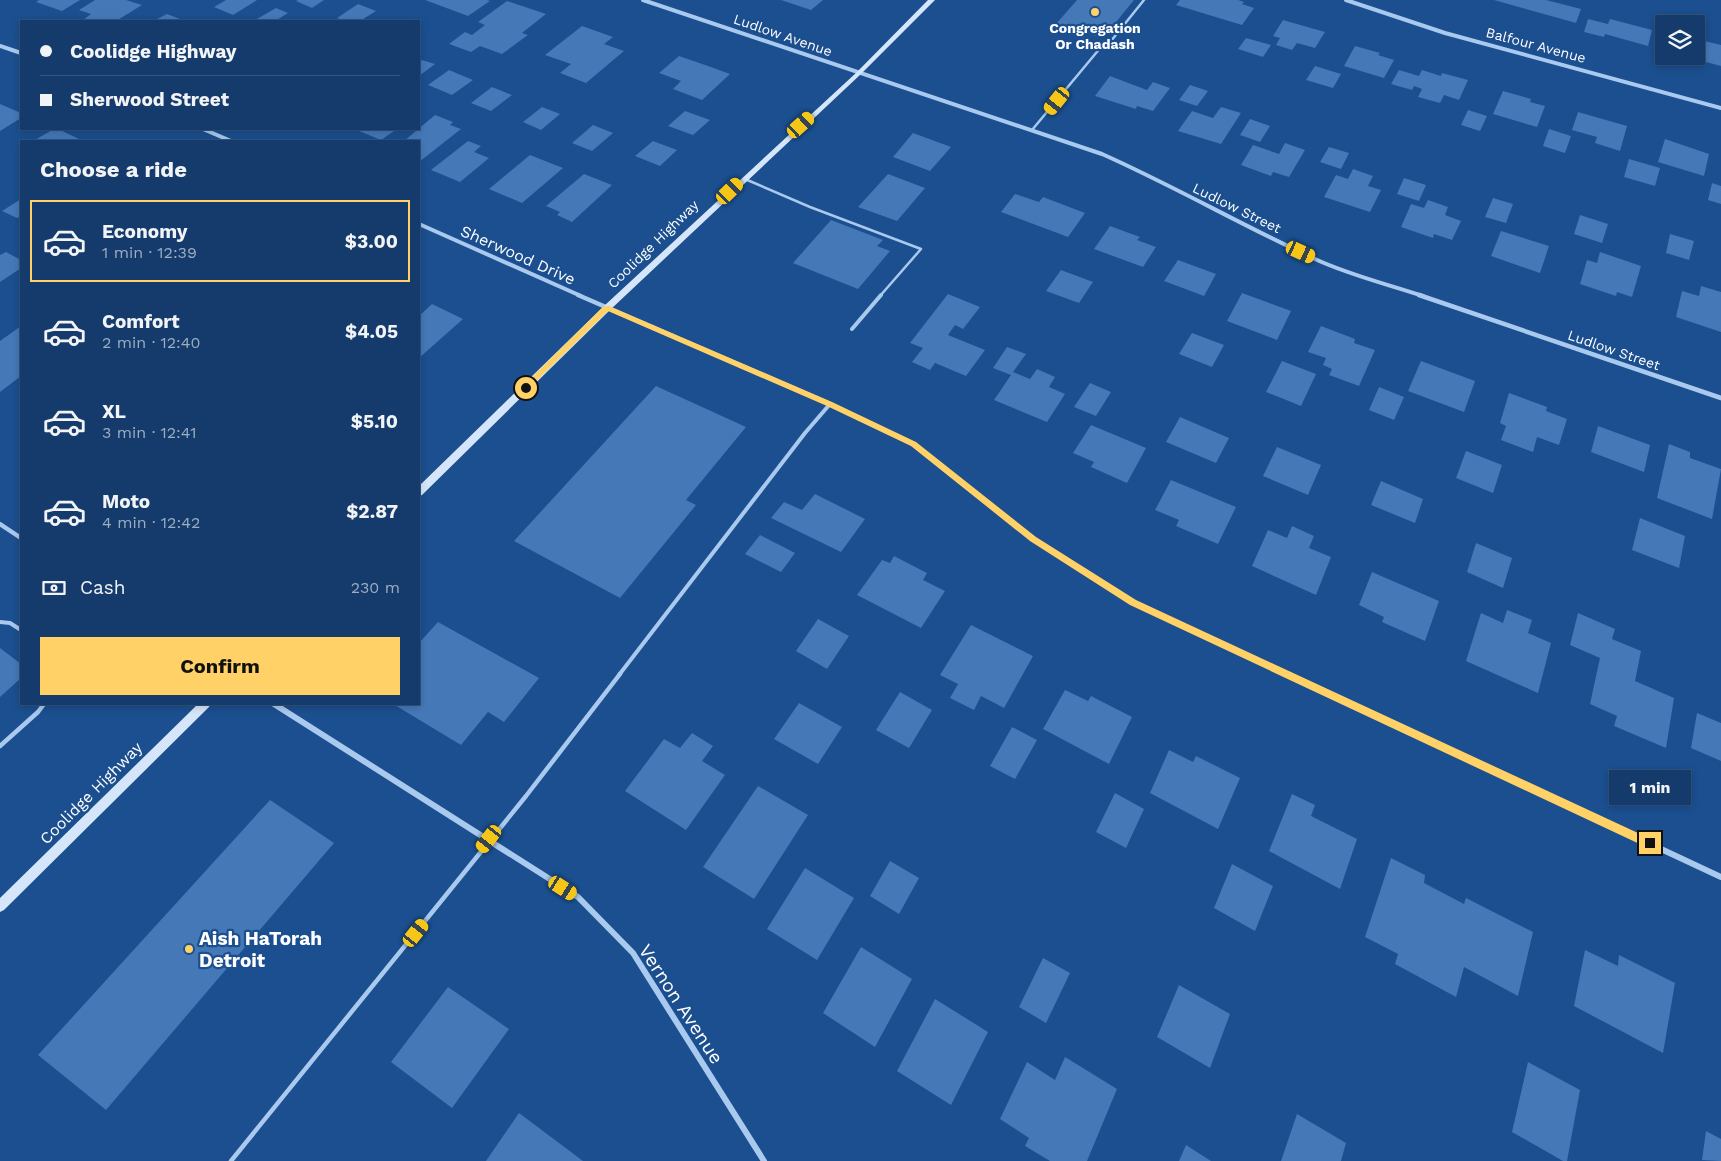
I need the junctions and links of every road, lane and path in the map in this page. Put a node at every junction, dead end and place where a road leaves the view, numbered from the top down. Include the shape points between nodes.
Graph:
1 (644, 0) edge
2 (932, 0) edge
3 (1144, 0) edge
4 (1346, 0) edge
5 (0, 46) edge
6 (20, 53) edge
7 (859, 73) junction
8 (1721, 108) edge
9 (205, 130) edge
10 (1032, 130) junction
11 (229, 140) edge
12 (744, 178) junction
13 (420, 224) edge
14 (607, 308) junction
15 (852, 329) dead end
16 (1721, 398) edge
17 (830, 404) junction
18 (420, 491) edge
19 (0, 524) edge
20 (20, 537) edge
21 (0, 622) edge
22 (20, 629) edge
23 (43, 705) edge
24 (204, 705) edge
25 (276, 705) edge
26 (0, 746) edge
27 (489, 839) junction
28 (1721, 877) edge
29 (0, 906) edge
30 (231, 1161) edge
31 (764, 1161) edge

1 - 7 street, Ludlow Avenue
2 - 7 main road, Coolidge Highway
3 - 10 lane
4 - 8 street, Balfour Avenue via 1437,30
5 - 6 street
7 - 10 street, Ludlow Street
7 - 12 main road, Coolidge Highway
9 - 11 street
10 - 16 street, Ludlow Street via 1141,171 1318,260
12 - 14 main road, Coolidge Highway
12 - 15 lane via 921,249
13 - 14 street, Sherwood Drive
14 - 17 street, Sherwood Drive
14 - 18 main road, Coolidge Highway
17 - 27 lane via 526,796
17 - 28 street, Sherwood Drive via 913,444 1033,539 1133,602
19 - 20 street
21 - 22 lane via 10,623
23 - 26 lane
24 - 29 main road, Coolidge Highway
25 - 27 street, Vernon Avenue
27 - 30 lane
27 - 31 street, Vernon Avenue via 578,897 633,953

